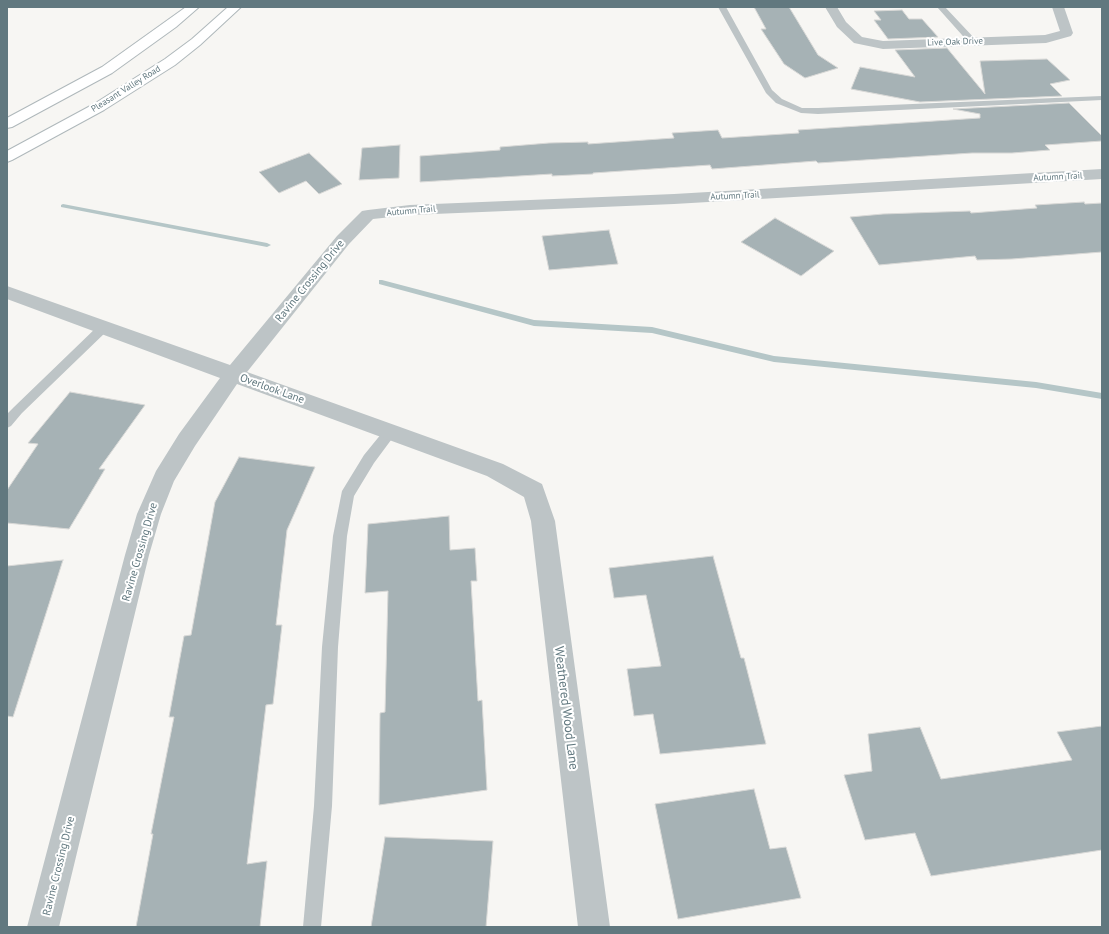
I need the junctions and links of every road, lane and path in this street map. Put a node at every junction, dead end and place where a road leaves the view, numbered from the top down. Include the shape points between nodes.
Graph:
1 (193, 7) edge
2 (235, 7) edge
3 (722, 7) edge
4 (831, 7) edge
5 (941, 7) edge
6 (1058, 7) edge
7 (973, 42) junction
8 (1102, 98) edge
9 (7, 124) edge
10 (7, 157) edge
11 (1102, 174) edge
12 (368, 215) joint
13 (7, 292) edge
14 (104, 327) junction
15 (233, 375) junction
16 (7, 423) edge
17 (390, 432) junction
18 (534, 491) joint
19 (43, 927) edge
20 (312, 927) edge
21 (594, 927) edge

1 - 9 main road via 106,70
2 - 10 main road, Pleasant Valley Road via 170,62 81,117
3 - 8 lane via 769,92 779,101 800,110
4 - 7 street, Live Oak Drive via 841,24 858,40 883,45
5 - 7 lane
6 - 7 street, Live Oak Drive via 1067,33 1046,39
11 - 12 street, Autumn Trail via 682,199 410,210
12 - 15 street, Ravine Crossing Drive via 343,240
13 - 14 street, Overlook Lane
14 - 15 street, Overlook Lane
14 - 16 lane
15 - 17 street, Overlook Lane
15 - 19 street, Ravine Crossing Drive via 187,440 164,478 149,514
17 - 18 street, Overlook Lane via 495,470
17 - 20 lane via 347,495 340,536 330,647 323,806
18 - 21 street, Weathered Wood Lane via 543,521

